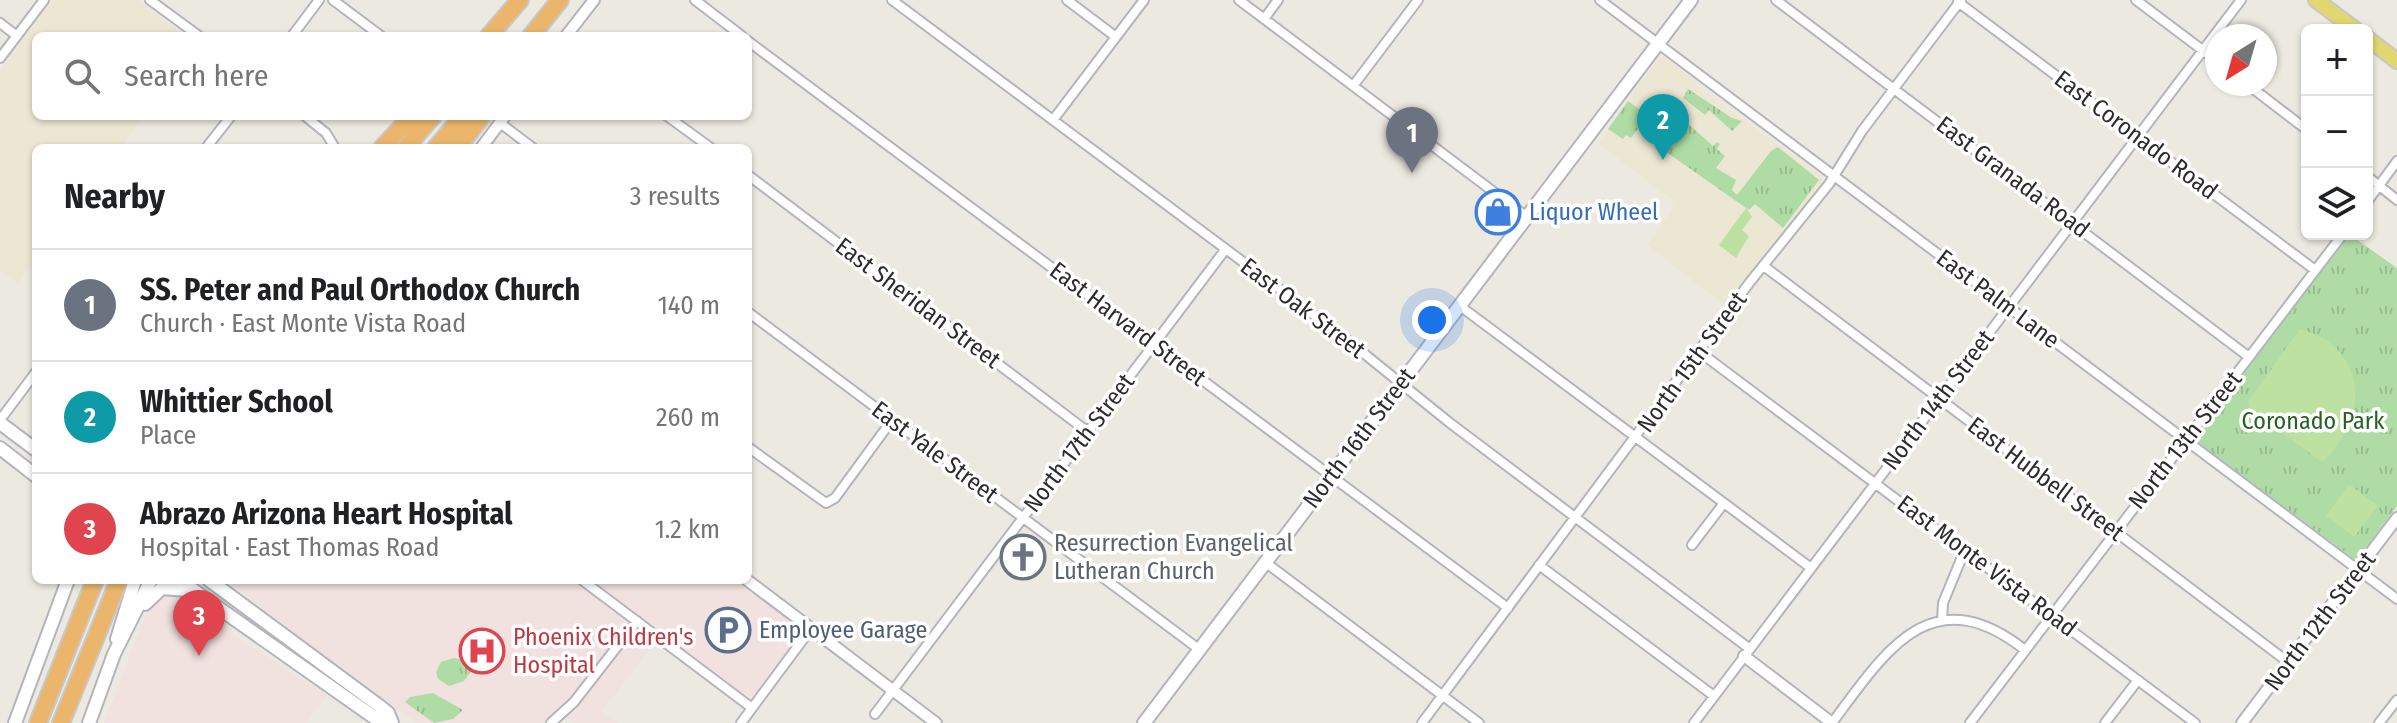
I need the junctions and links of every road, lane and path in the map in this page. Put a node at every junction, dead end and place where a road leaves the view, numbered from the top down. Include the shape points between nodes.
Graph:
1 (44, 0) edge
2 (150, 0) edge
3 (319, 0) edge
4 (333, 0) edge
5 (520, 0) edge
6 (531, 0) edge
7 (560, 0) edge
8 (571, 0) edge
9 (594, 0) edge
10 (695, 0) edge
11 (892, 0) edge
12 (1067, 0) edge
13 (1144, 0) edge
14 (1239, 0) edge
15 (1278, 0) edge
16 (1418, 0) edge
17 (1600, 0) edge
18 (1691, 0) edge
19 (1776, 0) edge
20 (2136, 0) edge
21 (2241, 0) edge
22 (2316, 0) edge
23 (1959, 1) edge
24 (1264, 19) junction
25 (0, 23) edge
26 (2348, 24) edge
27 (194, 32) edge
28 (295, 32) edge
29 (376, 32) edge
30 (492, 32) edge
31 (504, 32) edge
32 (534, 32) edge
33 (547, 32) edge
34 (569, 32) edge
35 (737, 32) edge
36 (17, 36) junction
37 (1116, 37) junction
38 (2373, 43) edge
39 (752, 44) edge
40 (1659, 44) junction
41 (2203, 50) junction
42 (0, 58) edge
43 (2397, 61) edge
44 (1353, 86) junction
45 (1894, 87) junction
46 (2263, 96) edge
47 (228, 120) edge
48 (310, 120) edge
49 (408, 120) edge
50 (430, 120) edge
51 (460, 120) edge
52 (479, 120) edge
53 (501, 120) edge
54 (503, 120) edge
55 (672, 120) edge
56 (1053, 120) junction
57 (2301, 125) edge
58 (2138, 136) junction
59 (209, 144) edge
60 (333, 144) edge
61 (386, 144) edge
62 (408, 144) edge
63 (439, 144) edge
64 (460, 144) edge
65 (484, 144) edge
66 (529, 144) edge
67 (706, 144) edge
68 (2397, 161) edge
69 (1835, 176) junction
70 (752, 178) edge
71 (2373, 181) edge
72 (2378, 186) junction
73 (2373, 193) edge
74 (2397, 200) edge
75 (1527, 217) junction
76 (2073, 222) junction
77 (2338, 240) edge
78 (1225, 250) junction
79 (1765, 267) junction
80 (2315, 270) junction
81 (1460, 306) junction
82 (2009, 307) junction
83 (752, 315) edge
84 (1155, 344) junction
85 (1701, 353) junction
86 (2249, 357) junction
87 (32, 377) edge
88 (1401, 383) junction
89 (1939, 399) junction
90 (892, 420) junction
91 (0, 421) edge
92 (1088, 432) junction
93 (1637, 438) junction
94 (2185, 440) junction
95 (32, 447) edge
96 (0, 448) edge
97 (752, 450) edge
98 (32, 473) edge
99 (1330, 475) junction
100 (1875, 483) junction
101 (1724, 503) junction
102 (1022, 517) junction
103 (1576, 517) junction
104 (2397, 518) edge
105 (2114, 531) junction
106 (1692, 545) dead end
107 (1964, 552) junction
108 (1265, 562) junction
109 (1539, 565) junction
110 (1811, 568) junction
111 (2358, 570) junction
112 (66, 584) edge
113 (93, 584) edge
114 (117, 584) edge
115 (133, 584) edge
116 (149, 584) edge
117 (184, 584) edge
118 (214, 584) edge
119 (227, 584) edge
120 (587, 584) edge
121 (752, 584) edge
122 (201, 596) junction
123 (2397, 599) edge
124 (1508, 608) junction
125 (2050, 614) junction
126 (265, 621) junction
127 (637, 621) junction
128 (1942, 621) junction
129 (810, 630) junction
130 (1200, 650) junction
131 (2025, 650) junction
132 (1747, 652) junction
133 (114, 654) junction
134 (2288, 662) junction
135 (2138, 680) junction
136 (893, 691) junction
137 (1442, 696) junction
138 (1714, 696) junction
139 (2397, 700) edge
140 (752, 708) junction
141 (875, 714) dead end
142 (13, 723) edge
143 (38, 723) edge
144 (61, 723) edge
145 (89, 723) edge
146 (382, 723) edge
147 (392, 723) edge
148 (551, 723) edge
149 (741, 723) edge
150 (936, 723) edge
151 (1144, 723) edge
152 (1422, 723) edge
153 (1479, 723) edge
154 (1694, 723) edge
155 (1832, 723) edge
156 (1970, 723) edge
157 (2105, 723) edge
158 (2195, 723) edge
159 (2242, 723) edge
160 (2379, 723) edge

1 - 36 street
2 - 27 street
3 - 28 street
4 - 29 street
5 - 30 highway
6 - 31 highway
7 - 32 highway
8 - 33 highway
9 - 34 street
10 - 35 street
11 - 56 street, East Oak Street
12 - 37 street
13 - 37 street
14 - 24 street
15 - 24 street
16 - 44 street
17 - 40 street, East Palm Lane
18 - 40 main road, North 16th Street
19 - 45 street, East Granada Road
20 - 41 street
21 - 41 street, North 14th Street
22 - 26 main road
23 - 45 street, North 15th Street
23 - 58 street, East Coronado Road
24 - 44 street
25 - 36 street
36 - 42 street
37 - 56 street
38 - 43 main road
39 - 84 street, East Harvard Street
40 - 69 street, East Palm Lane
40 - 75 main road, North 16th Street
41 - 58 street, North 14th Street
44 - 75 street
45 - 69 street, North 15th Street
45 - 76 street, East Granada Road
46 - 57 street
47 - 59 street
48 - 60 street
49 - 61 highway
50 - 62 highway
51 - 63 highway
52 - 64 highway
53 - 65 street
54 - 66 street
55 - 67 street
56 - 78 street, East Oak Street
58 - 76 street, North 14th Street
58 - 80 street, East Coronado Road
68 - 72 street
69 - 79 street, North 15th Street
69 - 82 street, East Palm Lane
70 - 92 street, East Sheridan Street
71 - 72 street
72 - 73 street
72 - 74 street
75 - 81 main road, North 16th Street
76 - 82 street, North 14th Street
76 - 86 street, East Granada Road
77 - 80 street, North 13th Street
78 - 84 street, North 17th Street
78 - 88 street, East Oak Street
79 - 85 street, North 15th Street
79 - 89 street, East Hubbell Street
80 - 86 street, North 13th Street
81 - 88 main road, North 16th Street
81 - 93 street
82 - 89 street, North 14th Street
82 - 94 street, East Palm Lane
83 - 90 street, East Yale Street
84 - 92 street, North 17th Street
84 - 99 street, East Harvard Street
85 - 93 street, North 15th Street
85 - 100 street, East Monte Vista Road
86 - 94 street, North 13th Street
87 - 91 street
88 - 99 main road, North 16th Street
88 - 103 street, East Oak Street
89 - 100 street, North 14th Street
89 - 105 street, East Hubbell Street
90 - 97 street via 826,503
90 - 102 street, East Yale Street
91 - 95 main road
92 - 102 street, North 17th Street
93 - 101 street
93 - 103 street, North 15th Street
94 - 105 street, North 13th Street
94 - 111 street, East Palm Lane
96 - 98 main road
99 - 108 main road, North 16th Street
99 - 124 street, East Harvard Street
100 - 107 street, East Monte Vista Road
100 - 110 street, North 14th Street
101 - 106 street
101 - 110 street
102 - 130 street, East Yale Street
102 - 136 street, North 17th Street
103 - 109 street, North 15th Street
103 - 132 street, East Oak Street
104 - 111 street, North 12th Street
105 - 125 street, North 13th Street
105 - 134 street, East Hubbell Street
107 - 125 street, East Monte Vista Road
107 - 128 street via 1943,603
108 - 130 main road, North 16th Street
108 - 137 street
109 - 124 street, North 15th Street
109 - 138 street
110 - 132 street, North 14th Street
111 - 123 street, East Palm Lane
111 - 134 street, North 12th Street
112 - 142 main road
113 - 143 highway
114 - 144 highway
115 - 133 main road
116 - 133 main road
117 - 122 main road
118 - 126 main road
119 - 126 main road
120 - 127 street
121 - 129 street
122 - 133 main road via 173,587 155,591
122 - 146 main road
124 - 137 street, North 15th Street
125 - 131 street, North 13th Street
125 - 135 street, East Monte Vista Road
126 - 147 main road via 388,713
127 - 140 street
127 - 148 street via 574,702
128 - 131 street via 1989,626
128 - 155 street via 1887,650
129 - 136 street
129 - 140 street
130 - 151 main road, North 16th Street
131 - 156 street, North 13th Street
132 - 138 street, North 14th Street
132 - 155 street, East Oak Street
133 - 145 main road
134 - 159 street, North 12th Street
135 - 157 street
135 - 158 street, East Monte Vista Road
136 - 141 street, North 17th Street
136 - 150 street
137 - 152 street, North 15th Street
137 - 153 street
138 - 154 street, North 14th Street
139 - 160 street
140 - 149 street

